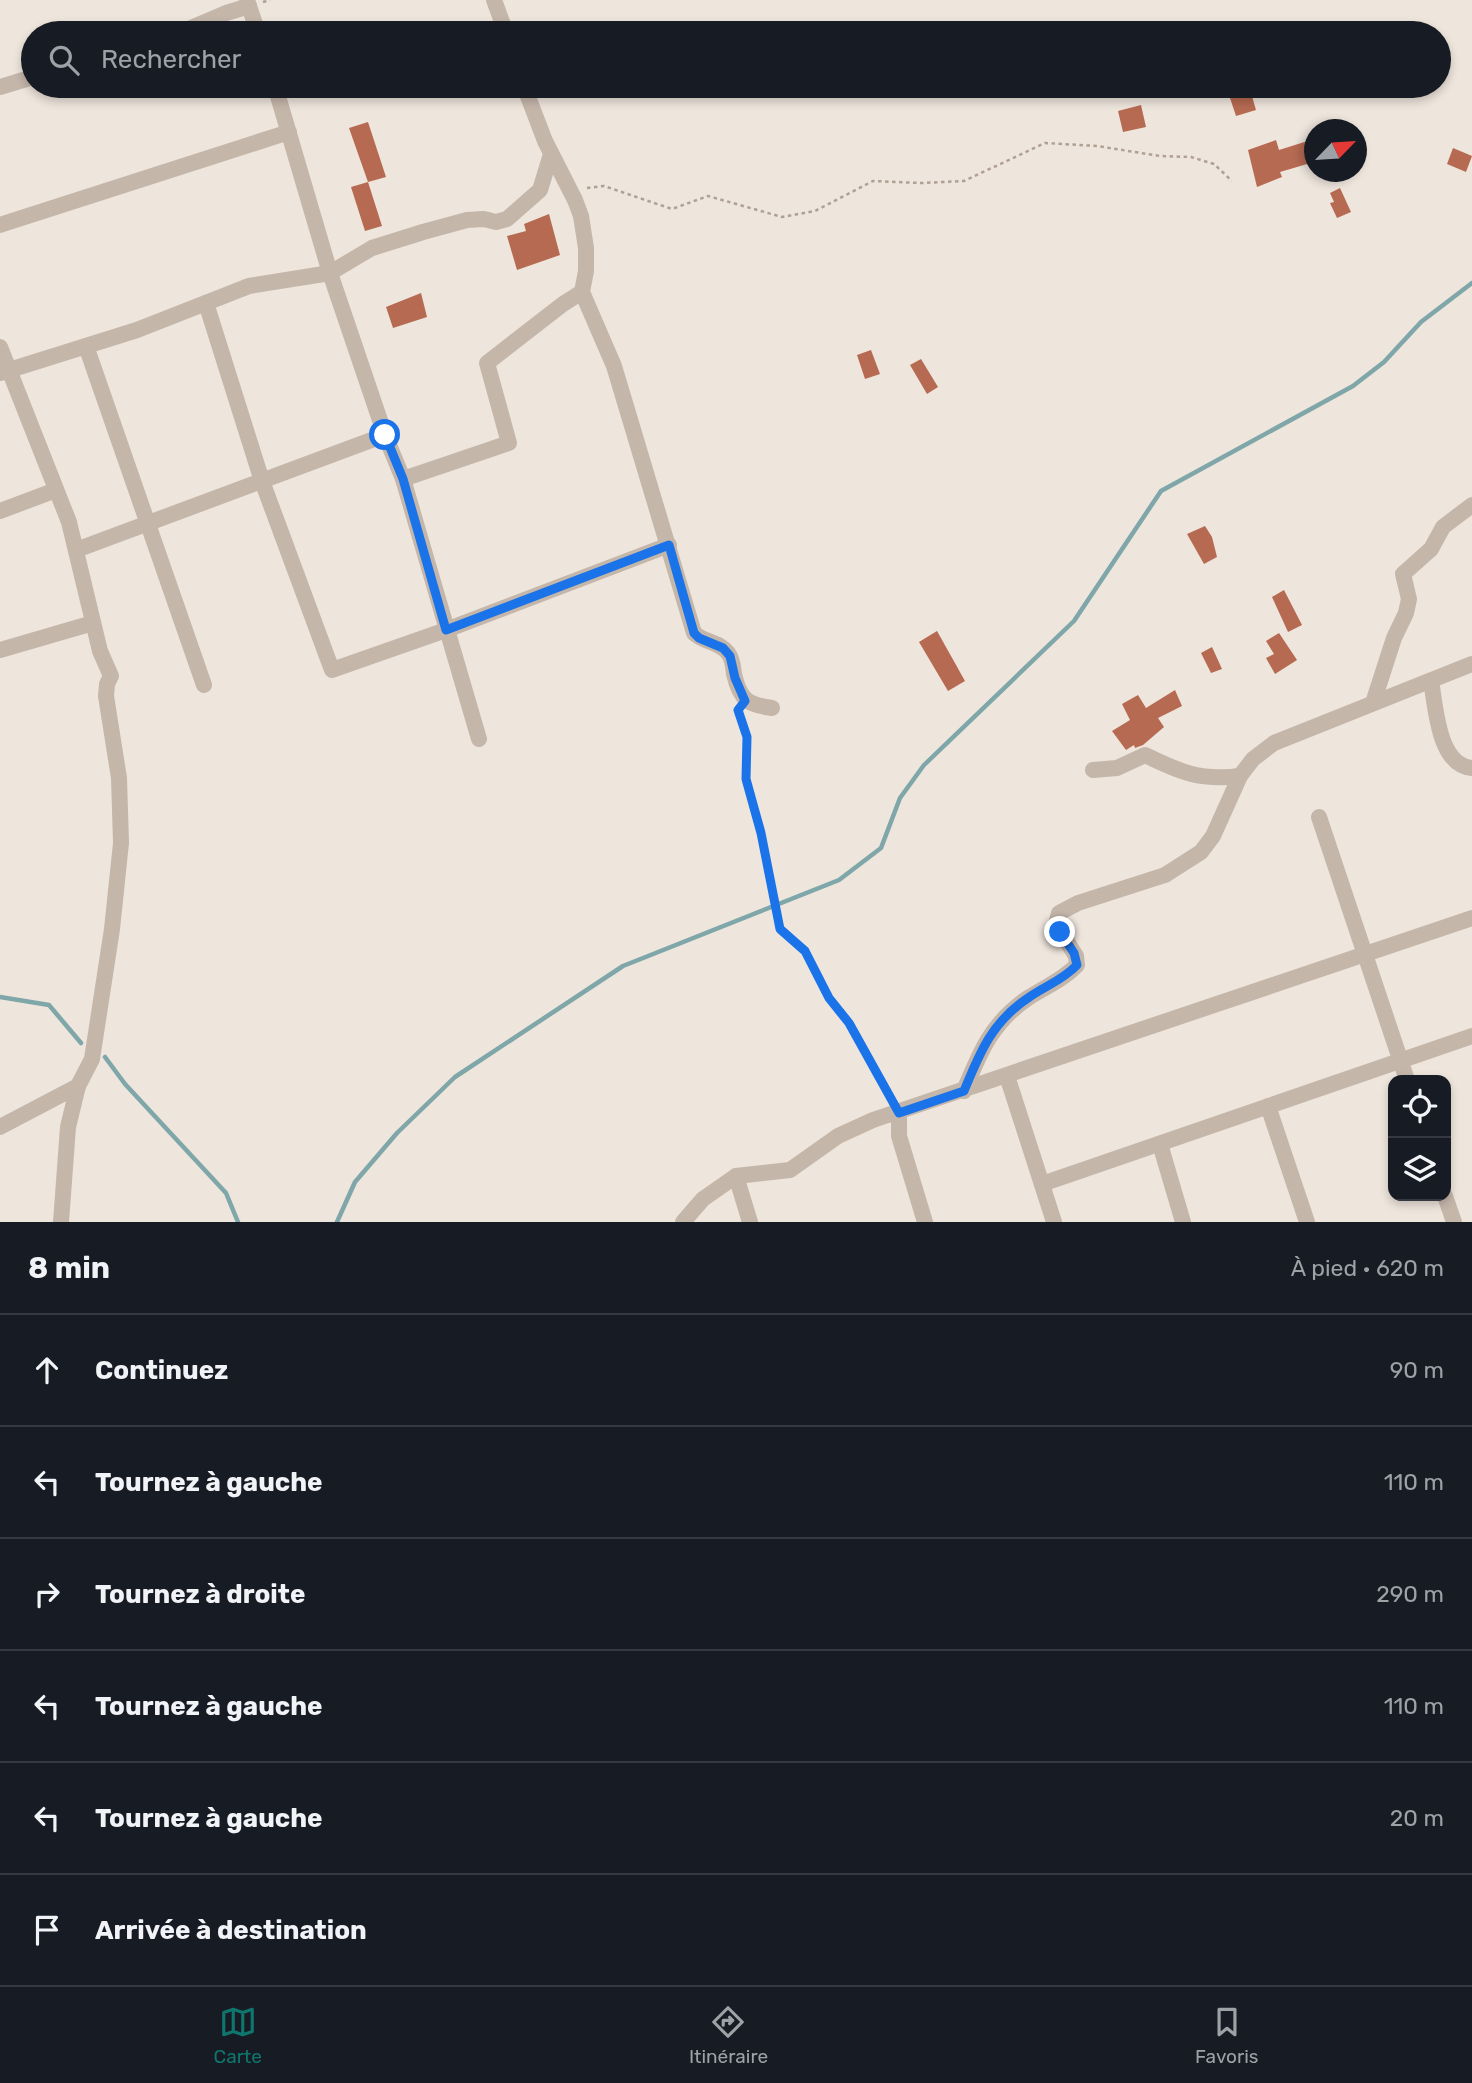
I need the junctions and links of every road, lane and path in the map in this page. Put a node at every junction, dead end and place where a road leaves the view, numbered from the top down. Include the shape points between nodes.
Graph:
1 (494, 0) edge
2 (248, 3) edge
3 (207, 21) edge
4 (254, 21) edge
5 (502, 21) edge
6 (21, 81) edge
7 (0, 87) edge
8 (279, 98) edge
9 (529, 98) edge
10 (289, 132) junction
11 (551, 155) junction
12 (1232, 181) dead end
13 (570, 190) junction
14 (0, 225) edge
15 (330, 273) junction
16 (582, 292) junction
17 (206, 303) junction
18 (86, 346) junction
19 (0, 348) edge
20 (4, 372) edge
21 (385, 435) junction
22 (403, 479) junction
23 (262, 481) junction
24 (55, 490) junction
25 (1472, 505) edge
26 (0, 511) edge
27 (148, 523) junction
28 (669, 545) junction
29 (76, 550) junction
30 (93, 622) junction
31 (446, 630) junction
32 (0, 650) edge
33 (1472, 664) edge
34 (1430, 681) junction
35 (204, 685) dead end
36 (745, 701) junction
37 (1373, 703) junction
38 (772, 708) dead end
39 (480, 739) dead end
40 (1472, 768) edge
41 (1093, 770) dead end
42 (1240, 776) junction
43 (1320, 817) dead end
44 (1472, 918) edge
45 (1365, 954) junction
46 (1472, 1036) edge
47 (1401, 1061) junction
48 (1405, 1075) edge
49 (1007, 1076) junction
50 (78, 1086) junction
51 (964, 1091) junction
52 (1268, 1106) junction
53 (899, 1113) junction
54 (0, 1127) edge
55 (1160, 1144) junction
56 (736, 1176) junction
57 (1042, 1184) junction
58 (1448, 1201) edge
59 (61, 1222) edge
60 (683, 1222) edge
61 (750, 1222) edge
62 (925, 1222) edge
63 (1054, 1222) edge
64 (1183, 1222) edge
65 (1307, 1222) edge
66 (1454, 1222) edge

1 - 5 street
2 - 3 street
2 - 4 street
6 - 7 street
8 - 10 street
9 - 11 street
10 - 14 street
10 - 15 street
11 - 13 street
11 - 15 street via 540,190 507,219 467,220 423,232 372,248
12 - 13 path via 1214,164 1191,157 1045,143 964,181 873,181 815,211 782,216 708,196 672,209 604,186
13 - 16 street via 581,216 586,248
15 - 17 street via 249,286
15 - 21 street
16 - 22 street via 487,363 509,443
16 - 28 street via 614,366
17 - 18 street
17 - 23 street
18 - 20 street
18 - 27 street
19 - 20 street
20 - 24 street
21 - 22 street
21 - 23 street
22 - 31 street
23 - 27 street
23 - 31 street via 332,670
24 - 26 street
24 - 29 street
25 - 37 street via 1443,527 1431,549 1404,574 1409,599 1406,613
27 - 29 street
27 - 35 street
28 - 31 street
28 - 36 street via 694,633 730,656
29 - 30 street
30 - 32 street
30 - 50 street via 111,676 106,696 119,778 121,843 92,1059
31 - 39 street
33 - 34 street
34 - 37 street
34 - 40 street via 1447,752 1462,766
36 - 38 street
36 - 53 path via 738,710 747,737 746,779 780,929 805,951
37 - 42 street via 1274,743
41 - 42 street via 1116,768 1146,755 1185,774
42 - 51 street via 1201,852 1165,874 1059,913 1056,924 1077,965 998,1023 982,1046
43 - 45 street
44 - 45 street
45 - 47 street
45 - 49 street
46 - 47 street
47 - 48 street
47 - 52 street
49 - 51 street
49 - 57 street
50 - 54 street
50 - 59 street via 68,1126
51 - 53 street
52 - 55 street
52 - 65 street
53 - 56 street via 838,1136 790,1170
53 - 62 street via 900,1136
55 - 57 street
55 - 64 street
56 - 60 street via 703,1199
56 - 61 street
57 - 63 street
58 - 66 street

